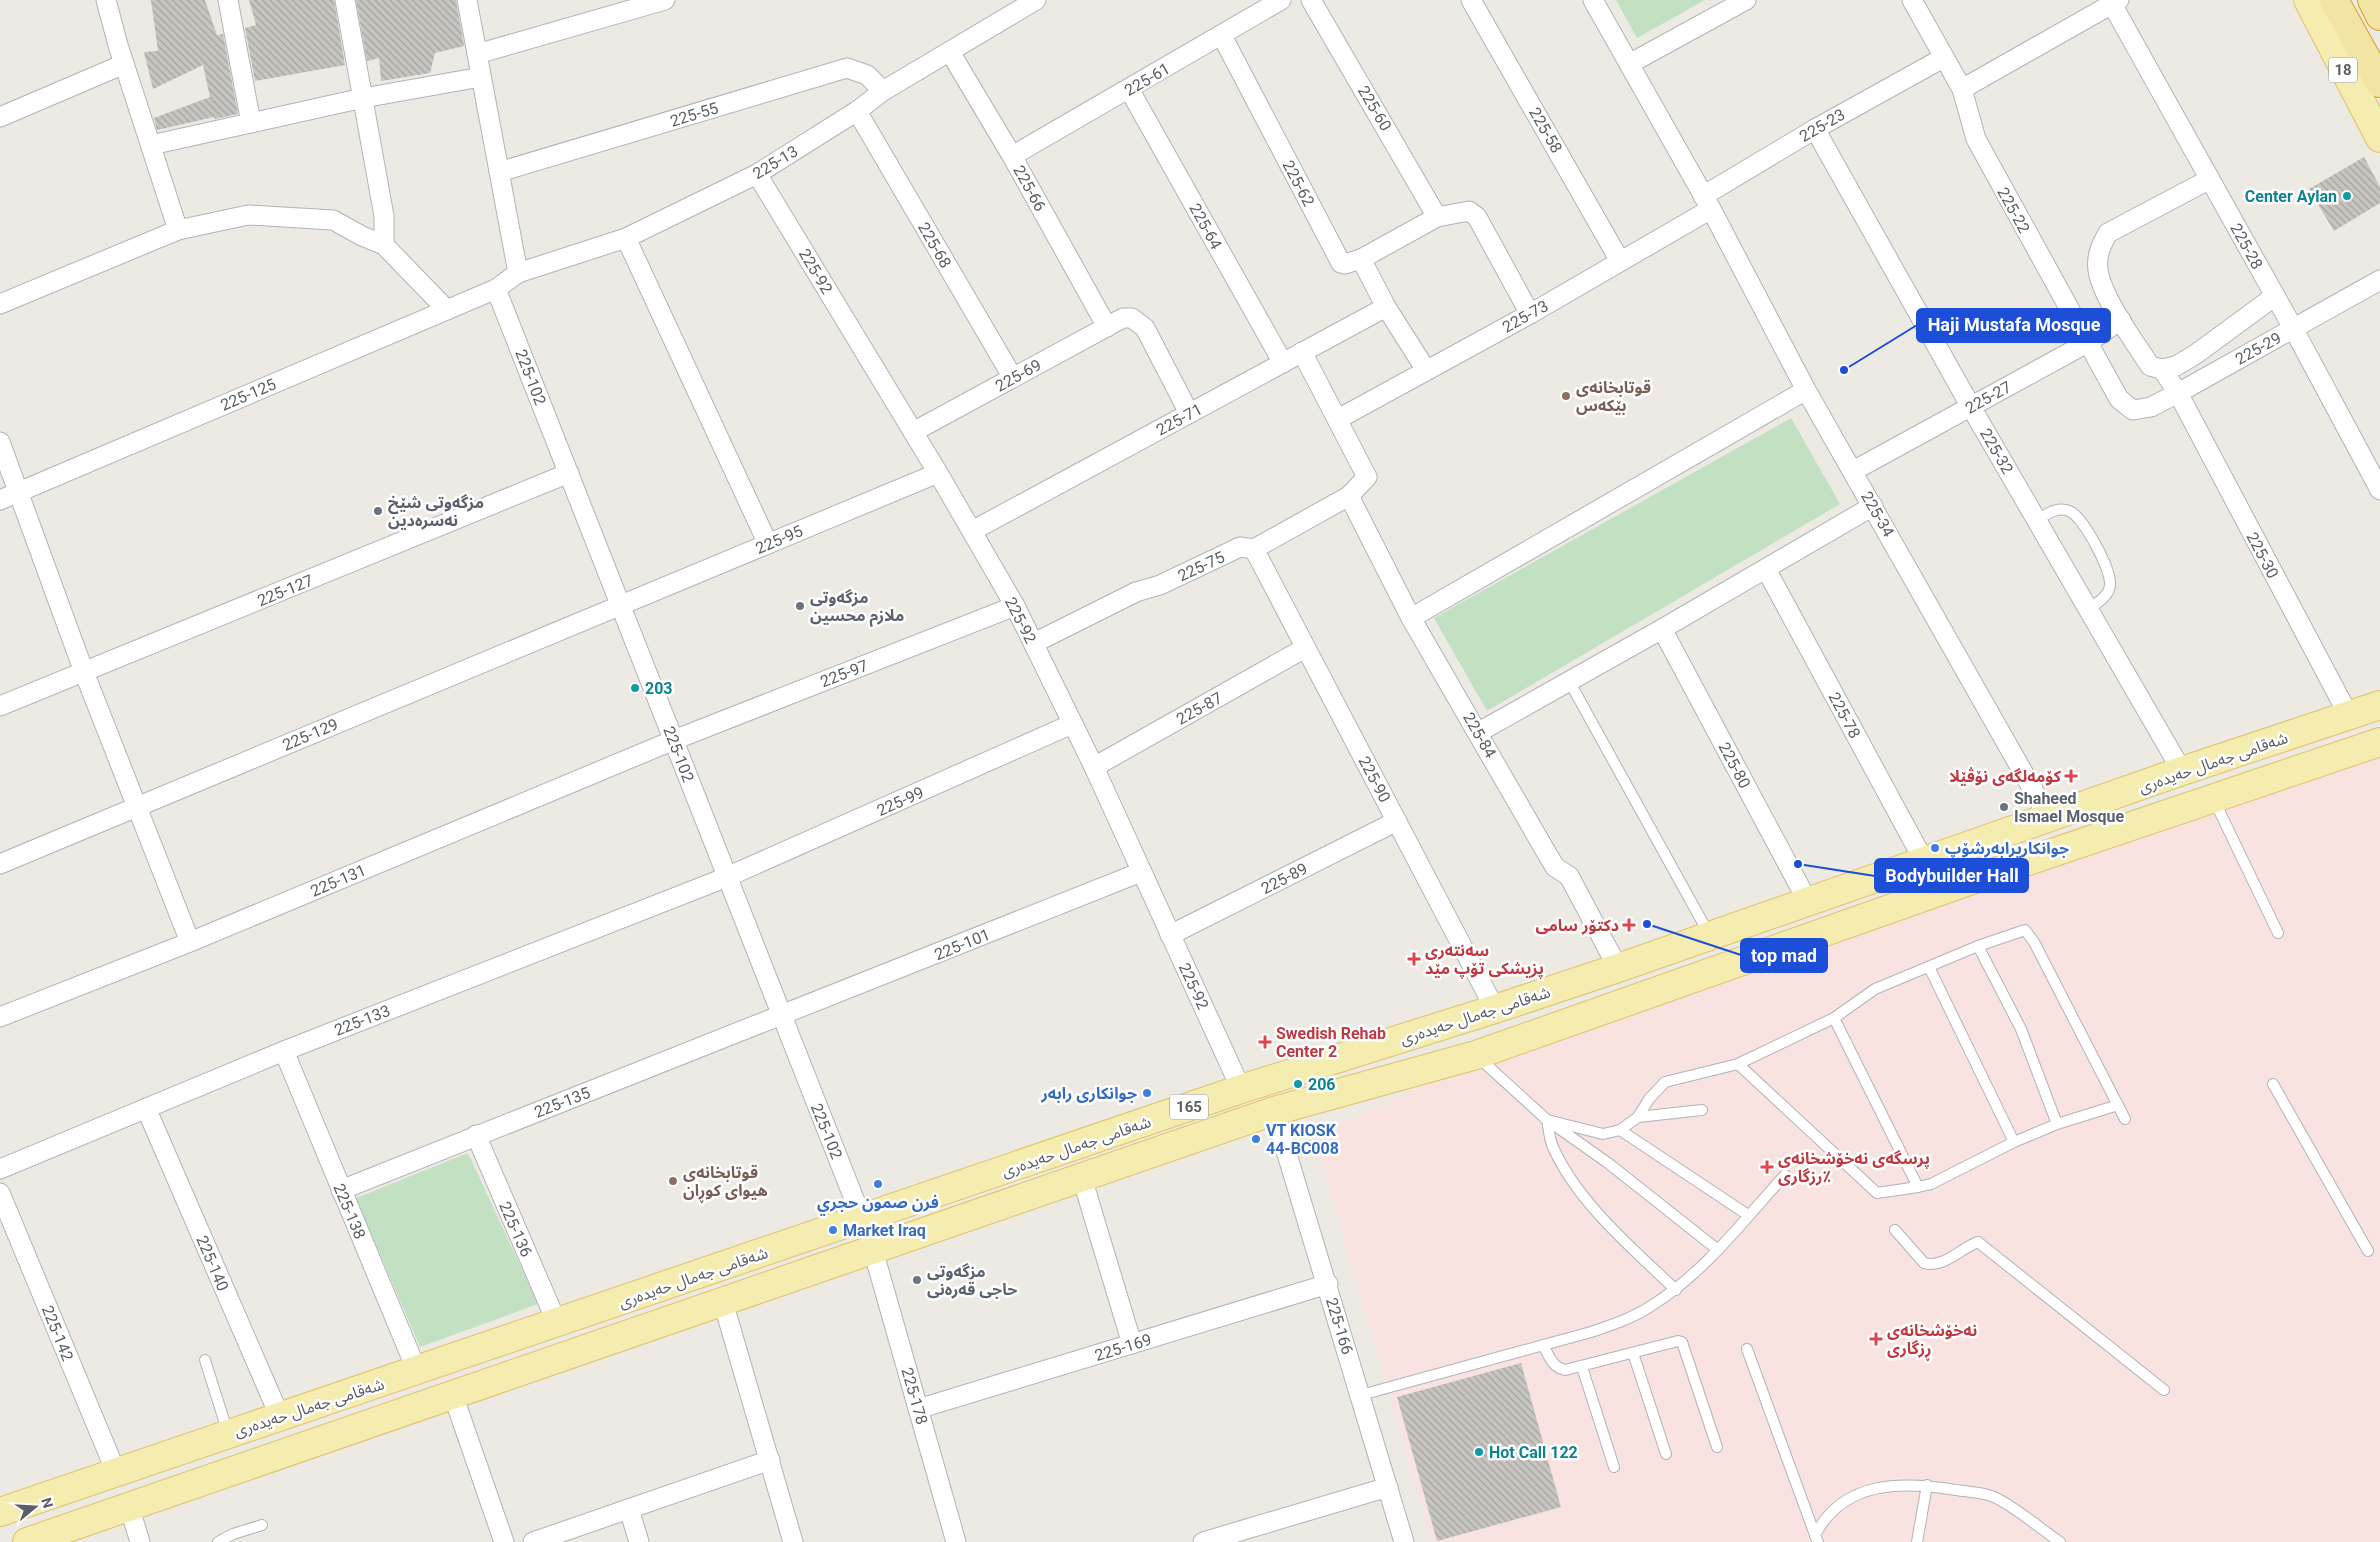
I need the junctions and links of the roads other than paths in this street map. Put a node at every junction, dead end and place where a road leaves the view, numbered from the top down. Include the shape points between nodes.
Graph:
1 (106, 0) edge
2 (228, 0) edge
3 (345, 0) edge
4 (466, 0) edge
5 (665, 0) edge
6 (1036, 0) edge
7 (1282, 0) edge
8 (1311, 0) edge
9 (1471, 0) edge
10 (1592, 0) edge
11 (1746, 0) edge
12 (1912, 0) edge
13 (2308, 0) edge
14 (2334, 0) edge
15 (2372, 0) edge
16 (2116, 2) edge
17 (2380, 16) edge
18 (1222, 36) junction
19 (950, 52) junction
20 (477, 54) junction
21 (1943, 58) junction
22 (124, 64) junction
23 (1629, 64) junction
24 (481, 76) junction
25 (2380, 83) edge
26 (1129, 89) junction
27 (1962, 89) junction
28 (883, 91) junction
29 (363, 98) junction
30 (857, 111) junction
31 (0, 117) edge
32 (251, 122) junction
33 (1815, 129) junction
34 (2380, 138) edge
35 (151, 145) junction
36 (1012, 156) junction
37 (499, 172) junction
38 (757, 174) junction
39 (2210, 179) junction
40 (1707, 202) junction
41 (1437, 217) junction
42 (178, 230) junction
43 (626, 238) junction
44 (384, 245) junction
45 (1361, 259) junction
46 (1620, 261) junction
47 (518, 273) junction
48 (2380, 280) edge
49 (496, 289) junction
50 (2275, 296) junction
51 (0, 304) edge
52 (1386, 307) junction
53 (447, 310) junction
54 (1530, 314) junction
55 (2122, 320) junction
56 (1107, 327) junction
57 (2293, 328) junction
58 (2087, 343) junction
59 (1302, 352) junction
60 (1283, 362) junction
61 (2162, 368) junction
62 (1426, 370) junction
63 (1013, 378) junction
64 (1806, 390) junction
65 (2178, 393) junction
66 (1971, 407) junction
67 (2133, 410) joint
68 (1189, 413) junction
69 (1338, 419) junction
70 (914, 432) junction
71 (0, 442) edge
72 (1853, 471) junction
73 (569, 473) junction
74 (938, 473) junction
75 (1356, 490) junction
76 (2380, 490) edge
77 (18, 492) junction
78 (0, 500) edge
79 (1873, 506) junction
80 (2036, 520) junction
81 (972, 531) junction
82 (768, 544) junction
83 (1254, 549) junction
84 (1766, 569) junction
85 (621, 605) junction
86 (1015, 606) junction
87 (2088, 609) junction
88 (1411, 618) junction
89 (1662, 629) junction
90 (1034, 643) junction
91 (1305, 648) junction
92 (84, 672) junction
93 (1569, 681) junction
94 (2380, 705) edge
95 (0, 706) edge
96 (2349, 716) junction
97 (1072, 724) junction
98 (1479, 732) junction
99 (674, 740) junction
100 (2380, 742) edge
101 (1094, 767) junction
102 (2182, 771) junction
103 (2212, 797) junction
104 (138, 806) junction
105 (2049, 818) junction
106 (1397, 821) junction
107 (1953, 851) junction
108 (1924, 861) junction
109 (0, 864) edge
110 (1142, 872) junction
111 (727, 877) junction
112 (1966, 882) junction
113 (1808, 902) junction
114 (2278, 933) dead end
115 (1709, 934) junction
116 (1170, 935) junction
117 (190, 942) junction
118 (1978, 946) junction
119 (1929, 967) junction
120 (1618, 968) junction
121 (1495, 1009) junction
122 (782, 1016) junction
123 (0, 1017) edge
124 (1834, 1018) junction
125 (284, 1051) junction
126 (1476, 1055) junction
127 (1738, 1064) junction
128 (2273, 1084) dead end
129 (1241, 1089) junction
130 (2118, 1105) junction
131 (146, 1108) junction
132 (1702, 1110) dead end
133 (1274, 1111) junction
134 (1638, 1118) junction
135 (2125, 1119) dead end
136 (1547, 1120) junction
137 (2057, 1124) junction
138 (1620, 1130) junction
139 (476, 1136) junction
140 (2014, 1142) junction
141 (0, 1169) edge
142 (1785, 1175) dead end
143 (1082, 1178) junction
144 (1918, 1186) junction
145 (341, 1190) junction
146 (0, 1193) edge
147 (1748, 1215) junction
148 (862, 1219) junction
149 (1895, 1230) dead end
150 (873, 1250) junction
151 (1718, 1250) junction
152 (2368, 1251) dead end
153 (1328, 1284) junction
154 (1676, 1290) junction
155 (723, 1302) junction
156 (557, 1323) junction
157 (527, 1334) junction
158 (1132, 1344) junction
159 (1543, 1345) junction
160 (1747, 1349) dead end
161 (1633, 1353) junction
162 (205, 1360) dead end
163 (537, 1366) junction
164 (1582, 1367) junction
165 (417, 1372) junction
166 (2164, 1390) dead end
167 (453, 1395) junction
168 (1361, 1395) junction
169 (918, 1409) junction
170 (280, 1417) junction
171 (228, 1434) junction
172 (1717, 1447) dead end
173 (1666, 1454) dead end
174 (770, 1460) junction
175 (1614, 1467) dead end
176 (116, 1472) junction
177 (1927, 1485) junction
178 (1388, 1487) junction
179 (129, 1506) junction
180 (629, 1509) junction
181 (0, 1512) edge
182 (262, 1525) dead end
183 (1816, 1538) edge
184 (27, 1542) edge
185 (140, 1542) edge
186 (218, 1542) edge
187 (504, 1542) edge
188 (533, 1542) edge
189 (639, 1542) edge
190 (793, 1542) edge
191 (956, 1542) edge
192 (1203, 1542) edge
193 (1404, 1542) edge
194 (1917, 1542) edge
195 (2060, 1542) edge

1 - 22 street
2 - 32 street
3 - 29 street
4 - 20 street
5 - 20 street
6 - 19 street, 225-13
7 - 18 street, 225-61
8 - 41 street, 225-60
9 - 46 street, 225-58
10 - 23 street, 225-34
11 - 23 street
12 - 21 street, 225-22
13 - 34 main road, 18
14 - 25 highway
15 - 17 highway
16 - 27 street
16 - 39 street, 225-28
18 - 26 street, 225-61
18 - 45 street, 225-62 via 1341,263
19 - 28 street, 225-13
19 - 36 street, 225-66
20 - 24 street
21 - 27 street, 225-22
21 - 33 street, 225-23
22 - 31 street
22 - 35 street
23 - 40 street, 225-34
24 - 29 street
24 - 37 street
26 - 36 street, 225-61
26 - 60 street, 225-64
27 - 58 street, 225-22 via 1976,139
28 - 30 street, 225-13
28 - 37 street, 225-55 via 867,75 847,68
29 - 32 street
29 - 44 street via 384,216
30 - 38 street, 225-13
30 - 63 street, 225-68
32 - 35 street
33 - 40 street, 225-23
33 - 66 street, 225-32
35 - 42 street
36 - 56 street, 225-66
37 - 47 street
38 - 43 street, 225-13
38 - 70 street, 225-92
39 - 50 street, 225-28
39 - 55 street via 2108,233 2100,247 2098,270 2112,306
40 - 46 street, 225-73
40 - 64 street, 225-34
41 - 45 street
41 - 54 street via 1469,211 1477,217
42 - 44 street via 248,215 333,220
42 - 51 street
43 - 47 street, 225-13
43 - 82 street
44 - 53 street
45 - 52 street
46 - 54 street, 225-73
47 - 49 street, 225-13
48 - 57 street, 225-29
49 - 53 street, 225-125
49 - 73 street, 225-102
50 - 57 street, 225-28
50 - 61 street via 2196,354 2176,366
52 - 59 street, 225-71
52 - 62 street
53 - 77 street, 225-125
54 - 62 street, 225-73
55 - 58 street, 225-27
55 - 61 street via 2150,366
56 - 63 street, 225-69
56 - 68 street, 225-69 via 1123,318 1132,318 1145,328
57 - 65 street, 225-29
57 - 76 street, 225-28
58 - 66 street, 225-27
58 - 67 street, 225-22 via 2120,399
59 - 60 street, 225-71
59 - 69 street
60 - 68 street, 225-71
61 - 65 street, 225-30
62 - 69 street, 225-73
63 - 70 street, 225-69
64 - 72 street, 225-34
64 - 88 street
65 - 67 street, 225-29 via 2151,407
65 - 96 street, 225-30
66 - 72 street, 225-27
66 - 80 street, 225-32
68 - 81 street, 225-71
69 - 75 street via 1367,478
70 - 74 street, 225-92
71 - 77 street
72 - 79 street, 225-34
73 - 85 street, 225-102
73 - 92 street, 225-127
74 - 81 street, 225-92
74 - 82 street, 225-95
75 - 83 street, 225-75
75 - 88 street, 225-84
77 - 78 street, 225-125
77 - 92 street
79 - 84 street
79 - 105 street, 225-34
80 - 87 street, 225-32
80 - 87 lane via 2056,510 2069,511 2088,531 2108,572 2110,584 2108,593
81 - 86 street, 225-92
82 - 85 street, 225-95
83 - 90 street, 225-75 via 1240,547 1160,585 1136,592
83 - 91 street, 225-90
84 - 89 street
84 - 108 street, 225-78
85 - 99 street, 225-102
85 - 104 street, 225-129
86 - 90 street, 225-92
86 - 99 street, 225-97
87 - 102 street, 225-32
88 - 98 street, 225-84
89 - 93 street
89 - 113 street, 225-80
90 - 97 street, 225-92
91 - 101 street, 225-87
91 - 106 street, 225-90
92 - 95 street, 225-127
92 - 104 street
93 - 98 street
93 - 115 lane
94 - 96 main road, شەقامی جەمال حەیدەری / 165
96 - 102 main road, شەقامی جەمال حەیدەری / 165
97 - 101 street, 225-92
97 - 111 street, 225-99
98 - 120 street, 225-84 via 1555,867 1569,876
99 - 111 street, 225-102
99 - 117 street, 225-131
100 - 103 main road, شەقامی جەمال حەیدەری / 165
101 - 110 street, 225-92
102 - 105 main road, شەقامی جەمال حەیدەری / 165
103 - 112 main road, شەقامی جەمال حەیدەری / 165
103 - 114 lane
104 - 109 street, 225-129
104 - 117 street
105 - 107 main road, شەقامی جەمال حەیدەری / 165
106 - 116 street, 225-89
106 - 121 street, 225-90
107 - 108 main road, شەقامی جەمال حەیدەری / 165
107 - 112 main road
108 - 113 main road, شەقامی جەمال حەیدەری / 165
110 - 116 street, 225-92
110 - 122 street, 225-101
111 - 122 street, 225-102
111 - 125 street, 225-133
112 - 126 main road, شەقامی جەمال حەیدەری / 165
113 - 115 main road, شەقامی جەمال حەیدەری / 165
115 - 120 main road, شەقامی جەمال حەیدەری / 165
116 - 129 street, 225-92
117 - 123 street, 225-131
118 - 119 lane
118 - 130 lane via 2025,930
118 - 137 lane via 2021,1030
119 - 124 lane via 1875,989
119 - 140 lane
120 - 121 main road, شەقامی جەمال حەیدەری / 165
121 - 129 main road, شەقامی جەمال حەیدەری / 165
122 - 139 street, 225-135
122 - 148 street, 225-102
124 - 127 lane
124 - 144 lane
125 - 131 street, 225-133
125 - 145 street, 225-138
126 - 133 main road, شەقامی جەمال حەیدەری / 165
126 - 136 lane
127 - 134 lane via 1665,1082 1649,1099
127 - 144 lane via 1877,1193
128 - 152 lane
129 - 148 main road, شەقامی جەمال حەیدەری / 165
130 - 135 lane
130 - 137 lane
131 - 141 street, 225-133
131 - 170 street, 225-140
132 - 134 lane
133 - 143 main road, شەقامی جەمال حەیدەری / 165
133 - 153 street, 225-166
134 - 138 lane
136 - 138 lane via 1603,1134
136 - 151 lane via 1608,1162
136 - 154 lane via 1552,1145 1585,1196 1616,1233
137 - 140 lane
138 - 147 lane
139 - 145 street, 225-135
139 - 156 street, 225-136
140 - 144 lane via 1931,1184
142 - 147 lane
143 - 150 main road, شەقامی جەمال حەیدەری / 165
143 - 158 street
145 - 165 street, 225-138
146 - 176 street, 225-142
147 - 151 lane
148 - 156 main road, شەقامی جەمال حەیدەری / 165
149 - 166 lane via 1924,1263 1931,1265 1941,1263 1978,1242
150 - 155 main road, شەقامی جەمال حەیدەری / 165
150 - 169 street, 225-178
151 - 154 lane
153 - 158 street, 225-169
153 - 168 street, 225-166
154 - 159 lane via 1621,1322
155 - 163 main road, شەقامی جەمال حەیدەری / 165
155 - 174 street
156 - 157 main road, شەقامی جەمال حەیدەری / 165
157 - 163 main road
157 - 165 main road, شەقامی جەمال حەیدەری / 165
158 - 169 street, 225-169
159 - 164 lane via 1558,1369
159 - 168 lane
160 - 183 lane
161 - 164 lane
161 - 172 lane via 1682,1342
161 - 173 lane
162 - 171 lane
163 - 167 main road, شەقامی جەمال حەیدەری / 165
164 - 175 lane
165 - 170 main road, شەقامی جەمال حەیدەری / 165
167 - 179 main road, شەقامی جەمال حەیدەری / 165
167 - 187 street
168 - 178 street, 225-166
169 - 191 street, 225-178
170 - 171 main road, شەقامی جەمال حەیدەری / 165
171 - 176 main road, شەقامی جەمال حەیدەری / 165
174 - 180 street
174 - 190 street
176 - 181 main road, شەقامی جەمال حەیدەری / 165
177 - 183 lane via 1876,1487 1846,1499 1822,1521
177 - 194 lane
177 - 195 lane via 1993,1496
178 - 192 street
178 - 193 street, 225-166
179 - 184 main road, شەقامی جەمال حەیدەری / 165
179 - 185 street
180 - 188 street
180 - 189 street
182 - 186 lane

